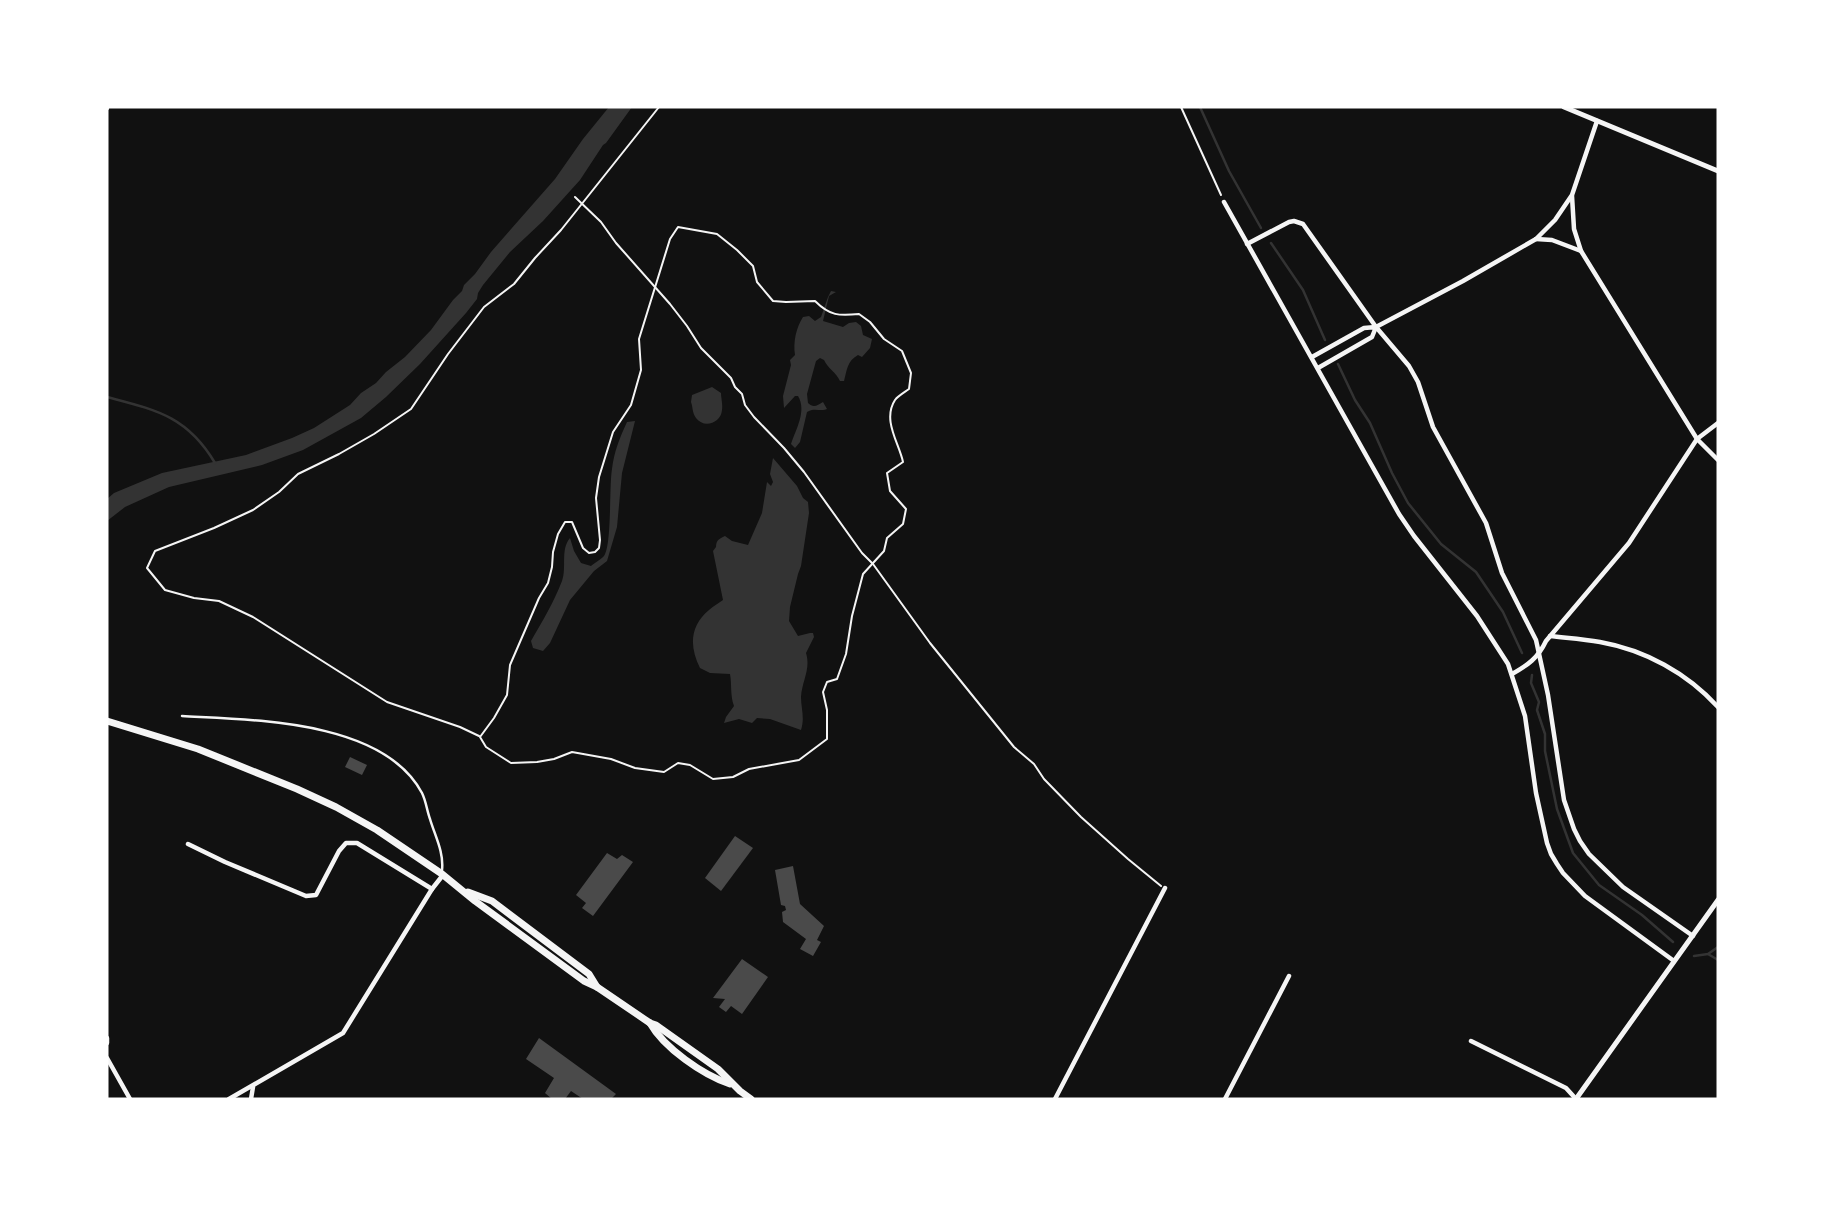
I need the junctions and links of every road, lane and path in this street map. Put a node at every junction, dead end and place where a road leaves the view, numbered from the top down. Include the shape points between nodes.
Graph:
1 (659, 107) edge
2 (1181, 107) edge
3 (1564, 107) edge
4 (1597, 121) junction
5 (1718, 171) edge
6 (1572, 195) junction
7 (575, 197) dead end
8 (1224, 202) joint
9 (582, 205) junction
10 (1536, 239) junction
11 (1247, 244) junction
12 (1581, 251) junction
13 (656, 287) junction
14 (1376, 327) junction
15 (1312, 357) junction
16 (1318, 368) junction
17 (1718, 423) edge
18 (1697, 439) junction
19 (1718, 460) edge
20 (873, 564) junction
21 (1550, 636) junction
22 (1540, 654) junction
23 (1512, 674) junction
24 (1718, 707) edge
25 (182, 716) dead end
26 (107, 721) edge
27 (480, 737) junction
28 (188, 844) dead end
29 (443, 874) junction
30 (1165, 888) joint
31 (432, 889) junction
32 (1718, 900) edge
33 (1693, 936) junction
34 (1674, 961) junction
35 (1289, 976) dead end
36 (107, 1038) edge
37 (1471, 1041) dead end
38 (107, 1043) edge
39 (107, 1058) edge
40 (253, 1086) junction
41 (130, 1099) edge
42 (229, 1099) edge
43 (251, 1099) edge
44 (751, 1099) edge
45 (1055, 1099) edge
46 (1225, 1099) edge
47 (1576, 1099) edge

1 - 9 path
2 - 8 path
3 - 4 street
4 - 5 street
4 - 6 street
6 - 10 street
6 - 12 street
7 - 9 path
8 - 11 street
9 - 13 path
9 - 27 path via 514,284 484,307 411,409 298,474 253,510 155,551 147,568 165,590 219,601 253,617 387,702
10 - 12 street
10 - 14 street
11 - 14 street via 1289,222 1303,224
11 - 15 street
12 - 18 street
13 - 20 path
13 - 20 path via 678,227 717,234 753,266 757,282 773,301 815,301 839,316 859,314 902,351 911,373 909,389 895,399 890,414 892,436 903,462 887,472 890,491 906,509 903,524 887,538 884,551
13 - 27 path via 639,339 642,357 631,405 613,432 599,477 599,548 595,552 583,548 572,522 565,522 558,534 548,583 510,665 507,695
14 - 15 street via 1364,328
14 - 16 street via 1372,337
14 - 22 street via 1418,382 1433,427 1486,523 1502,573
15 - 16 street
16 - 23 street via 1399,513 1477,616
17 - 18 street
18 - 19 street
18 - 21 street via 1629,543
20 - 27 path via 863,574 837,679 827,682 823,692 827,739 799,760 713,779 691,765 678,763 664,772 572,751 554,759 511,762 485,747
20 - 30 path via 1014,747 1081,817
21 - 22 street
21 - 24 street via 1628,649 1675,670
22 - 23 street
22 - 33 street via 1564,800 1580,841 1623,887
23 - 34 street via 1525,716 1551,854 1585,896
25 - 29 lane via 301,726 369,746 400,766 422,794 442,854
26 - 29 main road via 198,749 298,789 377,830
28 - 31 street via 306,896 316,895 346,843 357,843
29 - 31 street
29 - 44 main road via 464,890 492,901 589,974 597,987 718,1069
30 - 45 street
31 - 40 street via 343,1033
32 - 33 street
33 - 34 street
34 - 47 street
35 - 46 street
36 - 38 street
37 - 47 street via 1566,1088
39 - 41 street
40 - 42 street
40 - 43 street

